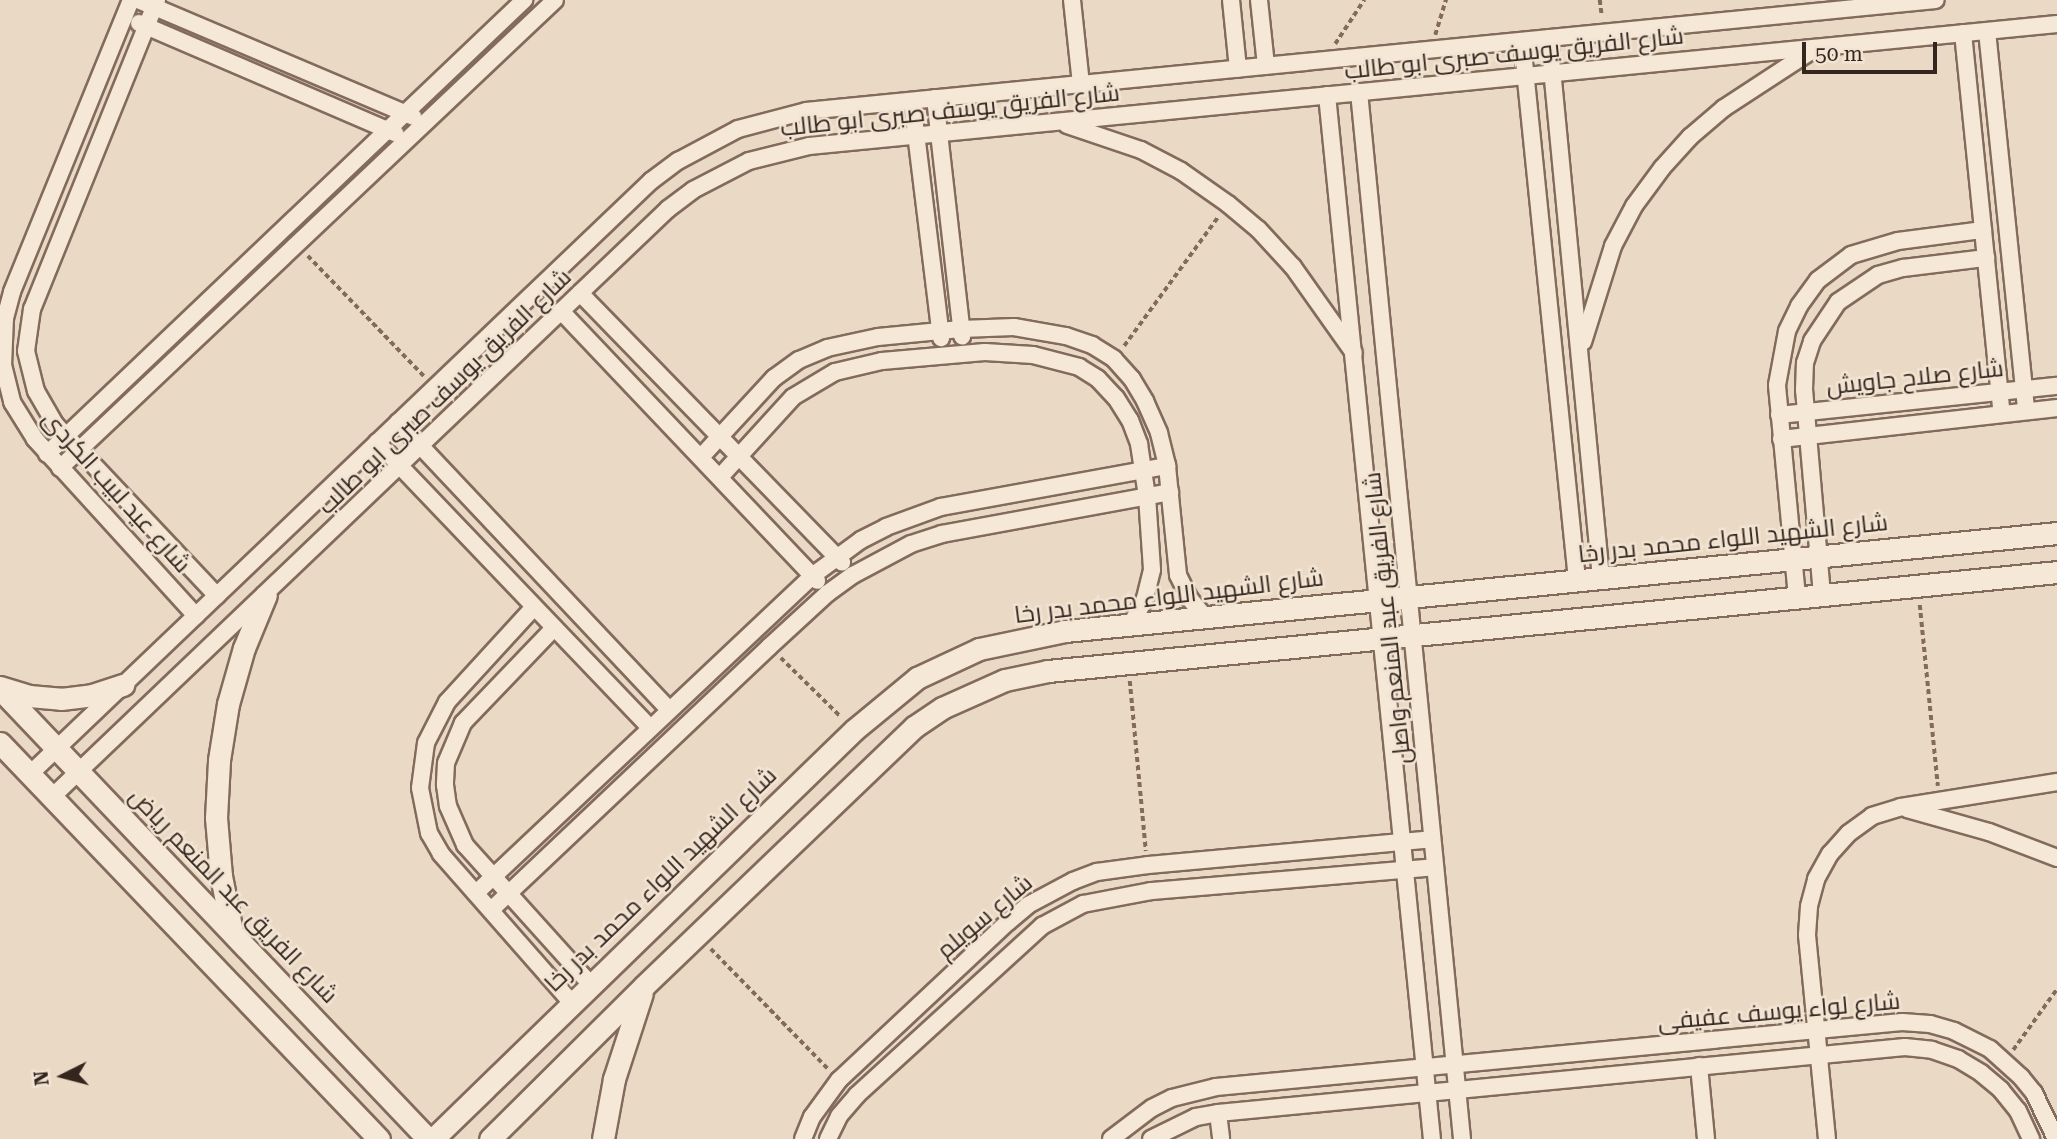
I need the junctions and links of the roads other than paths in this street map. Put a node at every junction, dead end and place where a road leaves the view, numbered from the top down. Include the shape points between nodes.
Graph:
1 (131, 0) edge
2 (138, 0) edge
3 (523, 0) edge
4 (555, 0) edge
5 (1072, 0) edge
6 (1231, 0) edge
7 (1259, 0) edge
8 (1935, 0) edge
9 (1908, 1) edge
10 (156, 3) edge
11 (124, 17) junction
12 (2057, 24) edge
13 (146, 26) junction
14 (1987, 31) junction
15 (1963, 33) junction
16 (1549, 38) junction
17 (1522, 41) junction
18 (1816, 48) junction
19 (1266, 66) junction
20 (1238, 69) junction
21 (1553, 73) junction
22 (1525, 76) junction
23 (1081, 84) junction
24 (1359, 92) junction
25 (1327, 96) junction
26 (935, 98) junction
27 (912, 100) junction
28 (404, 114) junction
29 (425, 122) junction
30 (1055, 122) junction
31 (387, 130) junction
32 (939, 133) junction
33 (916, 135) junction
34 (408, 139) junction
35 (1983, 230) junction
36 (1986, 258) junction
37 (580, 293) junction
38 (561, 311) junction
39 (961, 328) junction
40 (940, 330) junction
41 (854, 341) junction
42 (964, 352) junction
43 (943, 354) junction
44 (1355, 354) junction
45 (1579, 354) junction
46 (858, 365) junction
47 (778, 375) junction
48 (2057, 386) edge
49 (2024, 389) junction
50 (2000, 391) junction
51 (793, 397) junction
52 (2057, 408) edge
53 (2026, 411) junction
54 (1806, 412) junction
55 (2002, 414) junction
56 (1779, 415) junction
57 (398, 422) junction
58 (721, 436) junction
59 (1808, 436) junction
60 (66, 437) junction
61 (1781, 439) junction
62 (377, 442) junction
63 (420, 446) junction
64 (78, 451) junction
65 (47, 454) junction
66 (740, 456) junction
67 (701, 457) junction
68 (400, 466) junction
69 (1167, 466) junction
70 (60, 468) junction
71 (1144, 470) junction
72 (720, 477) junction
73 (1170, 492) junction
74 (1147, 496) junction
75 (2057, 533) edge
76 (837, 556) junction
77 (1819, 556) junction
78 (1793, 559) junction
79 (2057, 572) edge
80 (853, 575) junction
81 (811, 576) junction
82 (1601, 578) junction
83 (1577, 580) junction
84 (828, 593) junction
85 (266, 595) junction
86 (1822, 595) junction
87 (217, 596) junction
88 (1408, 597) junction
89 (1797, 597) junction
90 (1379, 600) junction
91 (534, 607) junction
92 (196, 616) junction
93 (1205, 617) junction
94 (1131, 624) junction
95 (554, 628) junction
96 (1412, 635) junction
97 (1383, 638) junction
98 (123, 685) junction
99 (0, 688) edge
100 (669, 710) junction
101 (650, 728) junction
102 (0, 743) edge
103 (57, 748) junction
104 (79, 772) junction
105 (30, 774) junction
106 (2057, 782) edge
107 (52, 797) junction
108 (1901, 807) junction
109 (1432, 839) junction
110 (1403, 842) junction
111 (2057, 858) edge
112 (1435, 867) junction
113 (1406, 869) junction
114 (493, 876) junction
115 (476, 893) junction
116 (509, 893) junction
117 (491, 910) junction
118 (232, 932) junction
119 (591, 985) junction
120 (645, 985) junction
121 (572, 1003) junction
122 (1816, 1030) junction
123 (1818, 1054) junction
124 (1454, 1064) junction
125 (1699, 1066) junction
126 (1425, 1067) junction
127 (1457, 1088) junction
128 (1428, 1091) junction
129 (1218, 1112) junction
130 (379, 1139) edge
131 (431, 1139) edge
132 (491, 1139) edge
133 (603, 1139) edge
134 (803, 1139) edge
135 (828, 1139) edge
136 (1111, 1139) edge
137 (1150, 1139) edge
138 (1221, 1139) edge
139 (1432, 1139) edge
140 (1462, 1139) edge
141 (1706, 1139) edge
142 (1827, 1139) edge
143 (2031, 1139) edge
144 (2056, 1139) edge

1 - 11 street, شارع عيد لبيب الكردى
2 - 10 street
3 - 28 street
4 - 29 street
5 - 23 street
6 - 20 street
7 - 19 street
8 - 9 street, شارع الفريق يوسف صبرى ابو طالب
9 - 16 street, شارع الفريق يوسف صبرى ابو طالب
10 - 13 street, شارع عيد لبيب الكردى
10 - 28 street
11 - 13 street
11 - 65 street, شارع عيد لبيب الكردى via 5,318 6,385 23,422
12 - 14 street, شارع الفريق يوسف صبرى ابو طالب
13 - 31 street
13 - 60 street, شارع عيد لبيب الكردى via 27,330 26,351 36,391
14 - 15 street, شارع الفريق يوسف صبرى ابو طالب
14 - 49 street
15 - 18 street, شارع الفريق يوسف صبرى ابو طالب
15 - 35 street
16 - 17 street, شارع الفريق يوسف صبرى ابو طالب
16 - 21 street
17 - 19 street, شارع الفريق يوسف صبرى ابو طالب
17 - 22 street
18 - 21 street, شارع الفريق يوسف صبرى ابو طالب
18 - 45 street via 1724,108 1662,168 1613,246
19 - 20 street, شارع الفريق يوسف صبرى ابو طالب
20 - 23 street, شارع الفريق يوسف صبرى ابو طالب
21 - 22 street, شارع الفريق يوسف صبرى ابو طالب
21 - 45 street
22 - 24 street, شارع الفريق يوسف صبرى ابو طالب
22 - 83 street
23 - 26 street, شارع الفريق يوسف صبرى ابو طالب
24 - 25 street, شارع الفريق يوسف صبرى ابو طالب
24 - 88 street, شارع الفريق عبد المنعم واصل
25 - 30 street, شارع الفريق يوسف صبرى ابو طالب
25 - 44 street, شارع الفريق عبد المنعم واصل
26 - 27 street, شارع الفريق يوسف صبرى ابو طالب
26 - 32 street
27 - 33 street
27 - 57 street, شارع الفريق يوسف صبرى ابو طالب via 770,118 697,149 651,181
28 - 29 street
28 - 31 street
29 - 34 street
30 - 32 street, شارع الفريق يوسف صبرى ابو طالب
30 - 44 street via 1141,150 1228,204 1293,267
31 - 34 street
31 - 60 street
32 - 33 street, شارع الفريق يوسف صبرى ابو طالب
32 - 39 street
33 - 37 street, شارع الفريق يوسف صبرى ابو طالب via 778,152 720,174 668,209
33 - 40 street
34 - 64 street
35 - 36 street
35 - 56 street via 1873,246 1831,268 1808,292 1787,331 1777,385
36 - 50 street
36 - 54 street via 1878,275 1838,302 1823,320 1805,363
37 - 38 street, شارع الفريق يوسف صبرى ابو طالب
37 - 58 street
38 - 63 street, شارع الفريق يوسف صبرى ابو طالب
38 - 67 street
39 - 40 street
39 - 42 street
39 - 69 street via 1040,329 1092,345 1114,359 1145,401
40 - 41 street
40 - 43 street
41 - 46 street
41 - 47 street via 799,360
42 - 43 street
42 - 71 street via 1033,355 1079,367 1098,379 1130,420
43 - 46 street
44 - 90 street, شارع الفريق عبد المنعم واصل
45 - 82 street
46 - 51 street via 835,372
47 - 51 street
47 - 58 street
48 - 49 street, شارع صلاح جاويش
49 - 50 street, شارع صلاح جاويش
49 - 53 street
50 - 54 street, شارع صلاح جاويش
50 - 55 street
51 - 66 street
52 - 53 street, شارع صلاح جاويش
53 - 55 street, شارع صلاح جاويش
54 - 56 street, شارع صلاح جاويش
54 - 59 street
55 - 59 street, شارع صلاح جاويش
56 - 61 street
57 - 62 street, شارع الفريق يوسف صبرى ابو طالب
57 - 63 street
58 - 66 street
58 - 67 street
59 - 61 street, شارع صلاح جاويش
59 - 77 street
60 - 64 street, شارع عيد لبيب الكردى
60 - 65 street
61 - 78 street
62 - 68 street
62 - 87 street, شارع الفريق يوسف صبرى ابو طالب
63 - 68 street, شارع الفريق يوسف صبرى ابو طالب
63 - 100 street
64 - 70 street
64 - 87 street, شارع عيد لبيب الكردى
65 - 70 street, شارع عيد لبيب الكردى
66 - 72 street
66 - 76 street
67 - 72 street
68 - 85 street, شارع الفريق يوسف صبرى ابو طالب
68 - 91 street
69 - 71 street
69 - 73 street
70 - 92 street, شارع عيد لبيب الكردى
71 - 74 street
71 - 76 street via 941,507 887,527
72 - 81 street
73 - 74 street
73 - 93 street via 1178,575
74 - 80 street via 942,534 911,544
74 - 94 street via 1152,570 1145,598
75 - 77 street, شارع الشهيد اللواء محمد بدر رخا
76 - 80 street
76 - 81 street
77 - 78 street, شارع الشهيد اللواء محمد بدر رخا
77 - 86 street
78 - 82 street, شارع الشهيد اللواء محمد بدر رخا
78 - 89 street
79 - 86 street
80 - 84 street
81 - 84 street
81 - 100 street
82 - 83 street, شارع الشهيد اللواء محمد بدر رخا
83 - 88 street, شارع الشهيد اللواء محمد بدر رخا
84 - 116 street
85 - 104 street, شارع الفريق يوسف صبرى ابو طالب
85 - 118 street via 228,704 219,760 216,818
86 - 89 street
87 - 92 street, شارع الفريق يوسف صبرى ابو طالب
88 - 90 street, شارع الشهيد اللواء محمد بدر رخا
88 - 96 street, شارع الفريق عبد المنعم واصل
89 - 96 street
90 - 93 street, شارع الشهيد اللواء محمد بدر رخا
90 - 97 street, شارع الفريق عبد المنعم واصل
91 - 95 street
91 - 115 street via 447,702 435,721 421,765 429,833 441,854
92 - 98 street, شارع الفريق يوسف صبرى ابو طالب
93 - 94 street, شارع الشهيد اللواء محمد بدر رخا
94 - 119 street, شارع الشهيد اللواء محمد بدر رخا via 1065,631 979,649 917,678 854,730
95 - 101 street
95 - 114 street via 463,723 446,763 448,806 455,827
96 - 97 street
96 - 109 street, شارع الفريق عبد المنعم واصل
97 - 110 street, شارع الفريق عبد المنعم واصل
97 - 120 street via 1039,672 1005,680 942,708 889,750
98 - 99 street via 61,699
98 - 103 street, شارع الفريق يوسف صبرى ابو طالب
99 - 103 street, شارع الفريق عبد المنعم رياض
100 - 101 street
101 - 114 street
102 - 105 street
103 - 104 street, شارع الفريق عبد المنعم رياض
103 - 105 street, شارع الفريق يوسف صبرى ابو طالب
104 - 107 street, شارع الفريق يوسف صبرى ابو طالب
104 - 118 street, شارع الفريق عبد المنعم رياض
105 - 107 street
106 - 108 street
107 - 130 street
108 - 111 street via 2001,836
108 - 122 street via 1872,816 1849,832 1816,879 1807,935
109 - 110 street, شارع سويلم
109 - 112 street, شارع الفريق عبد المنعم واصل
110 - 113 street, شارع الفريق عبد المنعم واصل
110 - 134 street, شارع سويلم via 1148,865 1073,880 1028,905 839,1080 812,1117
112 - 113 street, شارع سويلم
112 - 124 street, شارع الفريق عبد المنعم واصل
113 - 126 street, شارع الفريق عبد المنعم واصل
113 - 135 street, شارع سويلم via 1128,894 1062,913 1025,941 857,1095
114 - 115 street
114 - 116 street
115 - 117 street
116 - 117 street
116 - 119 street
117 - 121 street
118 - 131 street, شارع الفريق عبد المنعم رياض
119 - 121 street, شارع الشهيد اللواء محمد بدر رخا
120 - 132 street
120 - 133 street via 614,1079
121 - 131 street, شارع الشهيد اللواء محمد بدر رخا
122 - 123 street
122 - 124 street, شارع لواء يوسف عفيفى
122 - 144 street, شارع لواء يوسف عفيفى via 1902,1022 1930,1024 1972,1039 2006,1062 2034,1094
123 - 125 street, شارع لواء يوسف عفيفى
123 - 142 street
123 - 143 street, شارع لواء يوسف عفيفى via 1905,1047 1958,1059 2001,1090 2018,1111
124 - 126 street, شارع لواء يوسف عفيفى
124 - 127 street, شارع الفريق عبد المنعم واصل
125 - 127 street, شارع لواء يوسف عفيفى
125 - 141 street
126 - 128 street, شارع الفريق عبد المنعم واصل
126 - 136 street, شارع لواء يوسف عفيفى via 1193,1091 1152,1108
127 - 128 street, شارع لواء يوسف عفيفى
127 - 140 street, شارع الفريق عبد المنعم واصل
128 - 129 street, شارع لواء يوسف عفيفى
128 - 139 street, شارع الفريق عبد المنعم واصل
129 - 137 street, شارع لواء يوسف عفيفى
129 - 138 street

